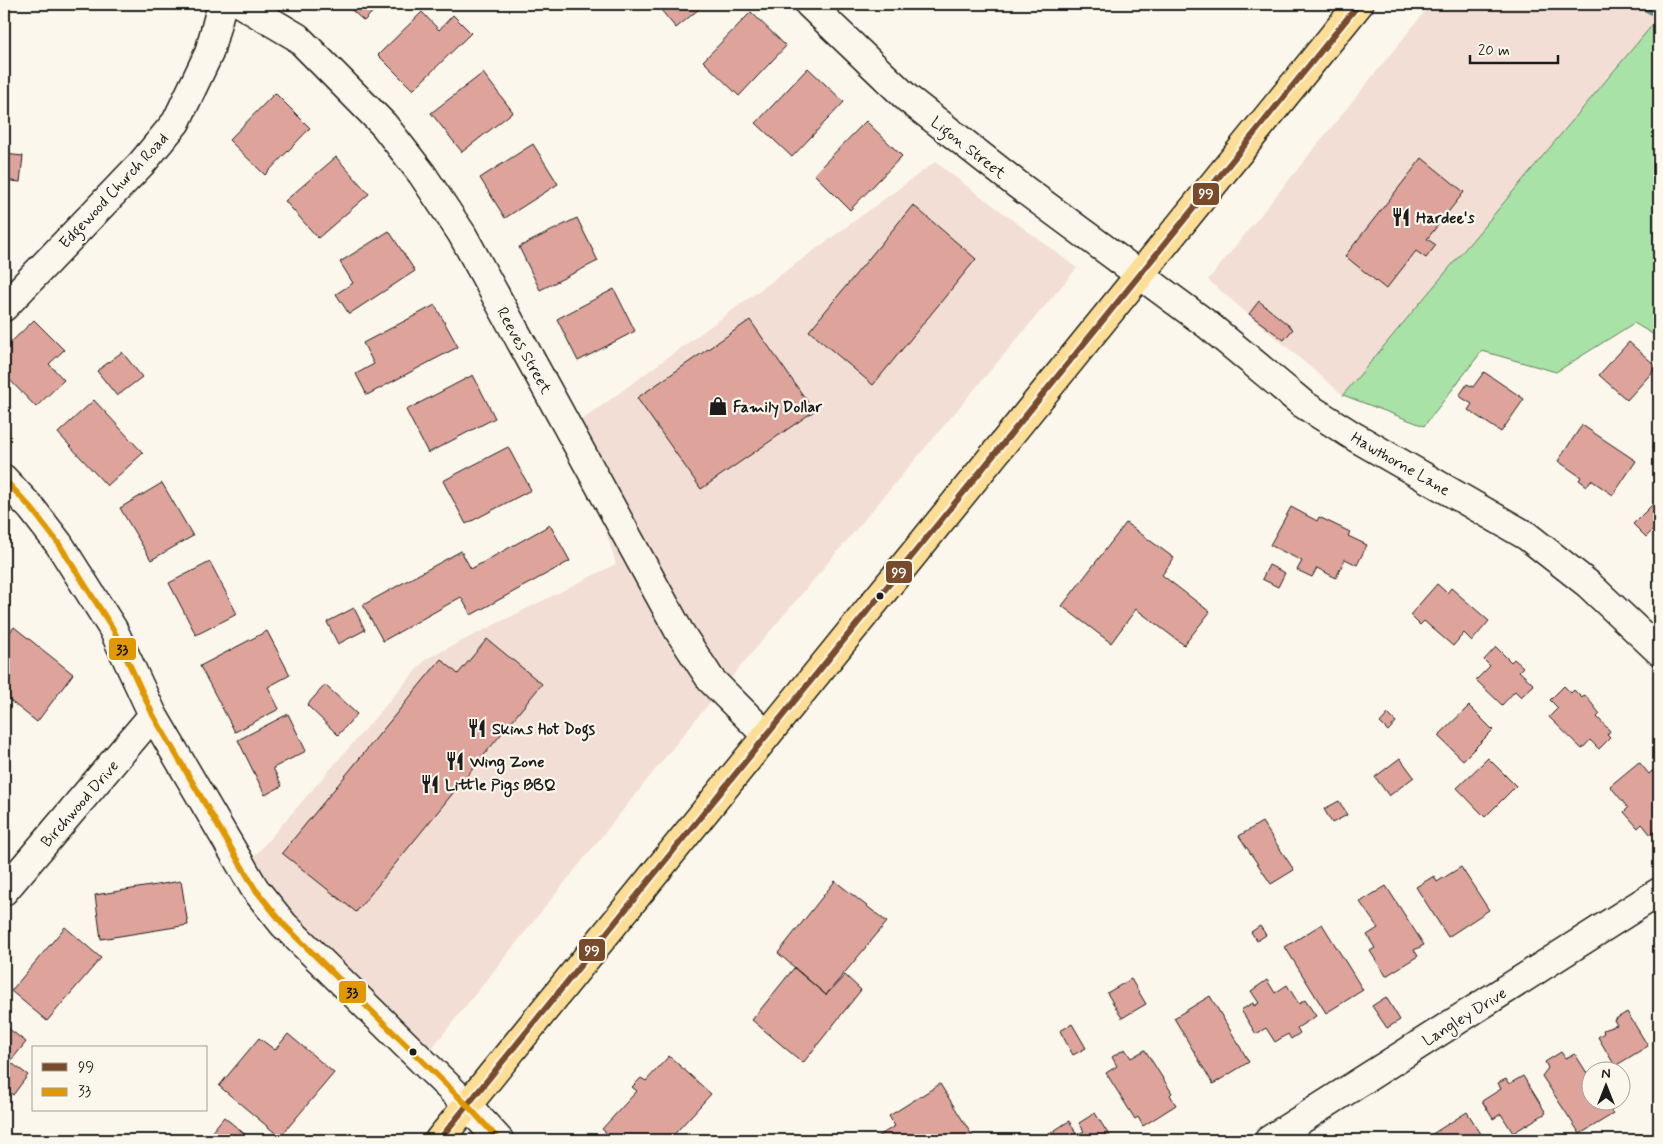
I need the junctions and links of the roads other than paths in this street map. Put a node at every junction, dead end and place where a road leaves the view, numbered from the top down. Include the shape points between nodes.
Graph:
1 (222, 4) edge
2 (241, 4) edge
3 (810, 4) edge
4 (1360, 4) edge
5 (1142, 275) junction
6 (4, 306) edge
7 (4, 479) edge
8 (1659, 651) edge
9 (153, 715) junction
10 (765, 734) junction
11 (4, 891) edge
12 (1659, 892) edge
13 (467, 1105) junction
14 (439, 1140) edge
15 (499, 1140) edge
16 (1268, 1140) edge

1 - 6 street, Edgewood Church Road via 209,53 176,122 142,163
2 - 10 street, Reeves Street via 297,38 384,125 422,174 462,234 679,631 711,680
3 - 5 street, Ligon Street via 907,98 1018,185
4 - 5 main road
5 - 8 street, Hawthorne Lane via 1306,406 1355,438 1527,536 1588,584
5 - 10 main road
7 - 9 street via 59,544 113,630
9 - 11 street, Birchwood Drive
9 - 13 street via 255,889 267,904 284,925
10 - 13 main road
12 - 16 street, Langley Drive
13 - 14 main road
13 - 15 street

